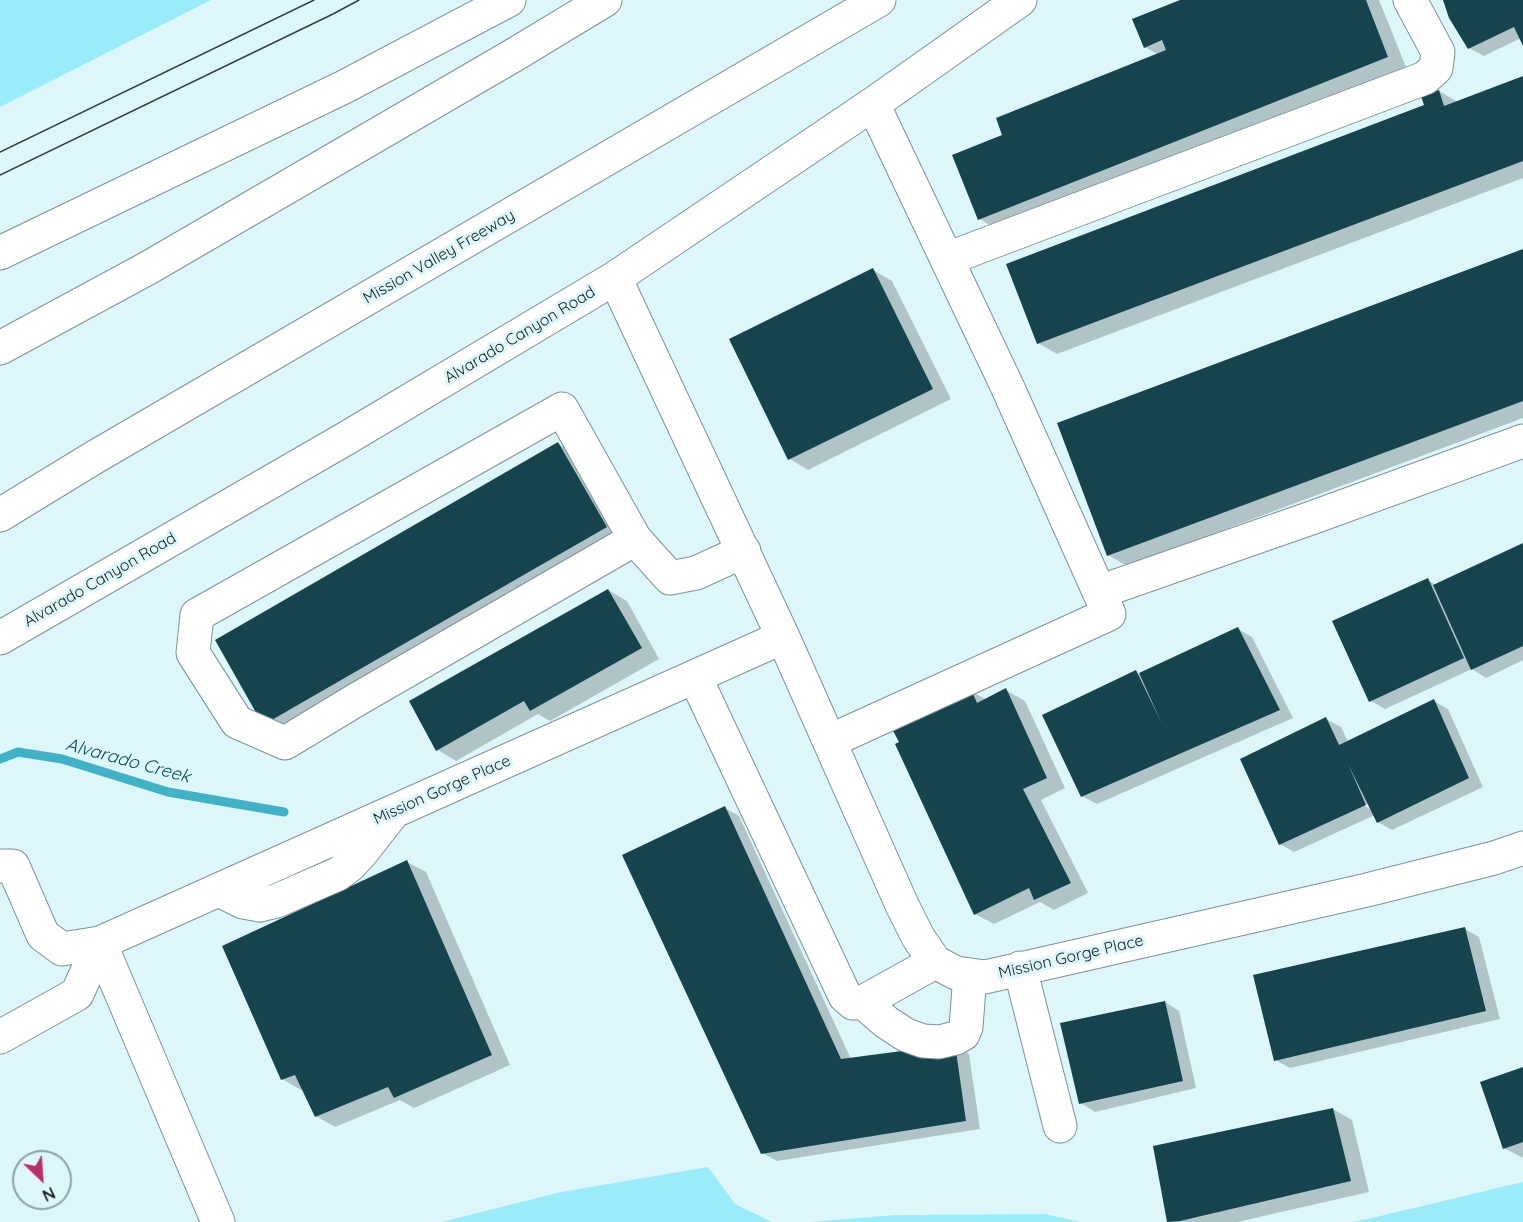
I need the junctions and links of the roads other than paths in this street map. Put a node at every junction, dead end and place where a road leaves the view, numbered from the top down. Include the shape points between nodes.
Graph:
1 (509, 0) edge
2 (605, 0) edge
3 (879, 0) edge
4 (1020, 0) edge
5 (1410, 0) edge
6 (873, 104) junction
7 (0, 253) edge
8 (947, 259) junction
9 (615, 278) junction
10 (0, 348) edge
11 (1523, 441) edge
12 (95, 457) junction
13 (0, 515) edge
14 (0, 527) edge
15 (635, 539) junction
16 (744, 551) junction
17 (1099, 592) junction
18 (783, 637) junction
19 (0, 638) edge
20 (695, 677) junction
21 (830, 741) junction
22 (1523, 848) edge
23 (0, 866) edge
24 (100, 943) junction
25 (935, 962) junction
26 (1020, 968) junction
27 (970, 975) junction
28 (863, 1002) junction
29 (0, 1037) edge
30 (1060, 1126) dead end
31 (218, 1222) edge

1 - 7 main road via 344,87
2 - 10 main road via 158,262
3 - 12 main road, Mission Valley Freeway
4 - 6 main road, Alvarado Canyon Road
5 - 8 main road via 1438,52 1436,68 1425,78
6 - 8 main road
6 - 9 main road, Alvarado Canyon Road
8 - 17 main road
9 - 16 main road
9 - 19 main road, Alvarado Canyon Road
11 - 17 main road
12 - 13 main road, Mission Valley Freeway
12 - 14 main road
15 - 15 main road via 285,743 237,722 193,653 197,615 562,409
15 - 16 main road via 670,578 696,573
16 - 18 main road
17 - 21 main road via 1109,614
18 - 20 main road, Mission Gorge Place
18 - 21 main road
20 - 24 main road, Mission Gorge Place
20 - 28 main road via 845,996 853,1003
21 - 25 main road via 902,905
22 - 26 main road, Mission Gorge Place via 1367,890
23 - 24 main road, Mission Gorge Place via 13,866 43,935 62,949
24 - 29 main road via 77,994
24 - 31 main road
25 - 27 main road, Mission Gorge Place
25 - 28 main road
26 - 27 main road, Mission Gorge Place via 985,976
26 - 30 main road
27 - 28 main road via 966,1027 956,1038 939,1042 906,1035

